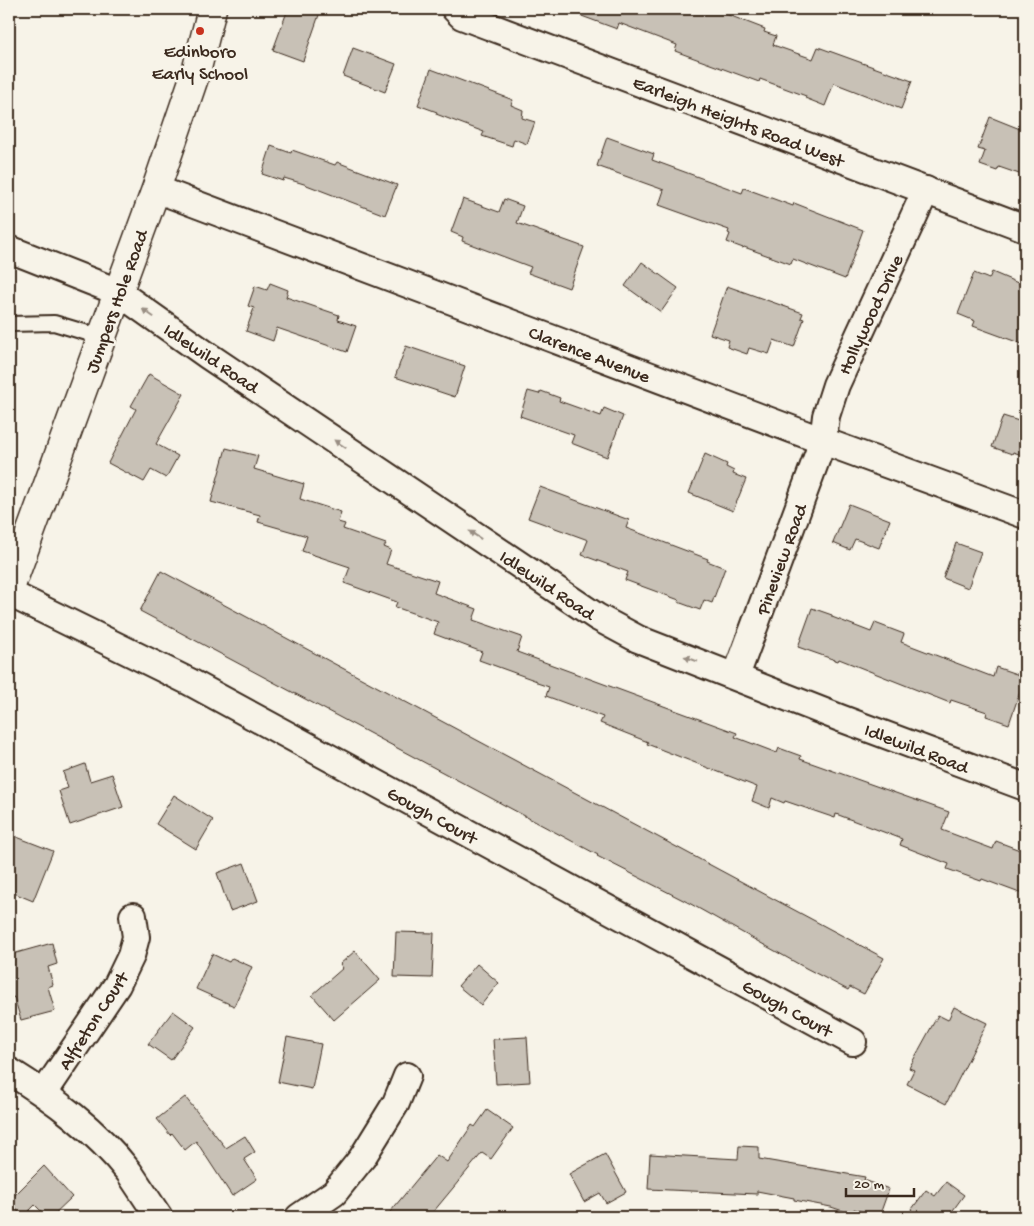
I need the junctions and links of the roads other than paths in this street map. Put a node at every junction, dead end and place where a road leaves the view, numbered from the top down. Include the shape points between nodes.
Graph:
1 (212, 9) edge
2 (455, 9) edge
3 (156, 189) junction
4 (926, 190) junction
5 (1025, 228) edge
6 (9, 250) edge
7 (118, 292) junction
8 (9, 324) edge
9 (101, 337) junction
10 (823, 441) junction
11 (1025, 515) edge
12 (17, 541) edge
13 (9, 592) edge
14 (736, 676) junction
15 (1025, 787) edge
16 (134, 916) dead end
17 (853, 1042) dead end
18 (9, 1071) edge
19 (407, 1076) dead end
20 (44, 1093) junction
21 (158, 1217) edge
22 (299, 1217) edge

1 - 3 main road, Jumpers Hole Road via 196,72
2 - 4 street, Earleigh Heights Road West via 462,16
3 - 7 main road, Jumpers Hole Road
3 - 10 street, Clarence Avenue
4 - 5 street, Earleigh Heights Road West
4 - 10 street, Hollywood Drive via 836,385 826,416
6 - 7 street, Idlewild Road
7 - 9 main road, Jumpers Hole Road
14 -> 7 street, Idlewild Road via 638,638 597,617
8 - 9 lane via 54,323
9 - 12 main road, Jumpers Hole Road
10 - 11 street, Clarence Avenue
10 - 14 street, Pineview Road
12 - 13 main road, Jumpers Hole Road
13 - 17 street, Gough Court via 190,682
14 - 15 street, Idlewild Road
16 - 20 street, Alfreton Court via 136,937 117,985
18 - 20 street
19 - 22 street via 396,1104 362,1158 334,1194
20 - 21 street via 89,1129 109,1150

